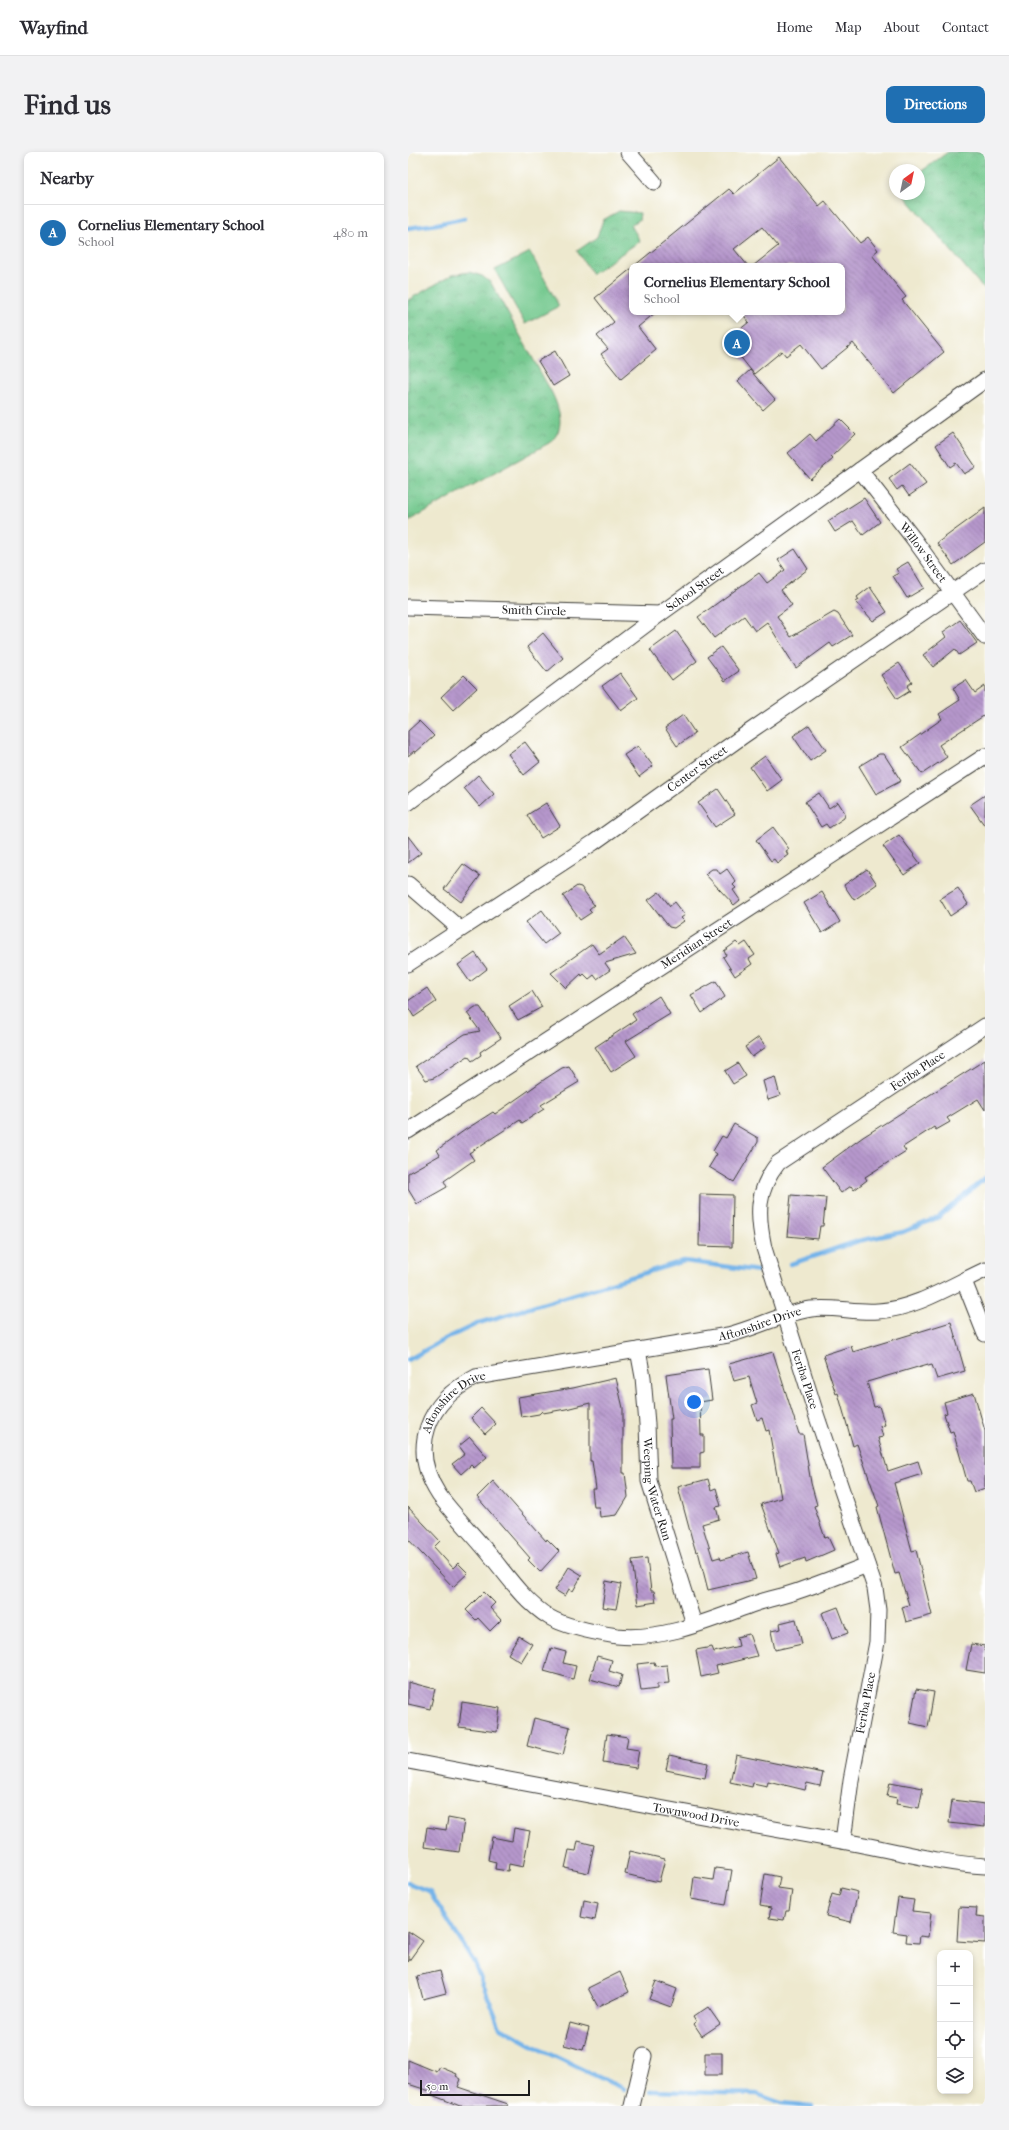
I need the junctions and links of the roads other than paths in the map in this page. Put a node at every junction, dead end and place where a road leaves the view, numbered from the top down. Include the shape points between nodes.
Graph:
1 (628, 152) edge
2 (654, 182) dead end
3 (985, 380) edge
4 (860, 470) junction
5 (985, 570) edge
6 (953, 592) junction
7 (408, 607) edge
8 (660, 614) junction
9 (985, 637) edge
10 (985, 756) edge
11 (408, 803) edge
12 (408, 884) edge
13 (460, 929) junction
14 (408, 964) edge
15 (985, 1026) edge
16 (408, 1131) edge
17 (985, 1270) edge
18 (964, 1281) junction
19 (785, 1316) junction
20 (985, 1334) edge
21 (638, 1350) junction
22 (867, 1565) junction
23 (694, 1624) junction
24 (408, 1761) edge
25 (843, 1841) junction
26 (985, 1866) edge
27 (644, 2056) dead end
28 (632, 2106) edge

1 - 2 street
3 - 4 street, School Street
4 - 6 street, Willow Street
4 - 8 street, School Street
5 - 6 street, Center Street
6 - 9 street, Willow Street
6 - 13 street, Center Street via 593,842
7 - 8 street, Smith Circle
8 - 11 street, School Street
10 - 16 street, Meridian Street
12 - 13 street
13 - 14 street, Center Street
15 - 19 street, Feriba Place via 799,1147 778,1163 771,1172 761,1195 760,1227
17 - 18 street, Aftonshire Drive
18 - 19 street, Aftonshire Drive via 919,1300 880,1311 812,1309
18 - 20 street
19 - 21 street, Aftonshire Drive via 747,1331
19 - 22 street, Feriba Place
21 - 23 street, Weeping Water Run via 647,1424 649,1481
21 - 23 street, Aftonshire Drive via 476,1376 444,1399 429,1421 423,1447 424,1460 439,1495 526,1597 550,1617 566,1624 617,1636 656,1635
22 - 23 street, Aftonshire Drive via 796,1592
22 - 25 street, Feriba Place via 875,1588 878,1610 877,1642 851,1780
24 - 25 street, Townwood Drive via 777,1831
25 - 26 street, Townwood Drive via 959,1864
27 - 28 street

